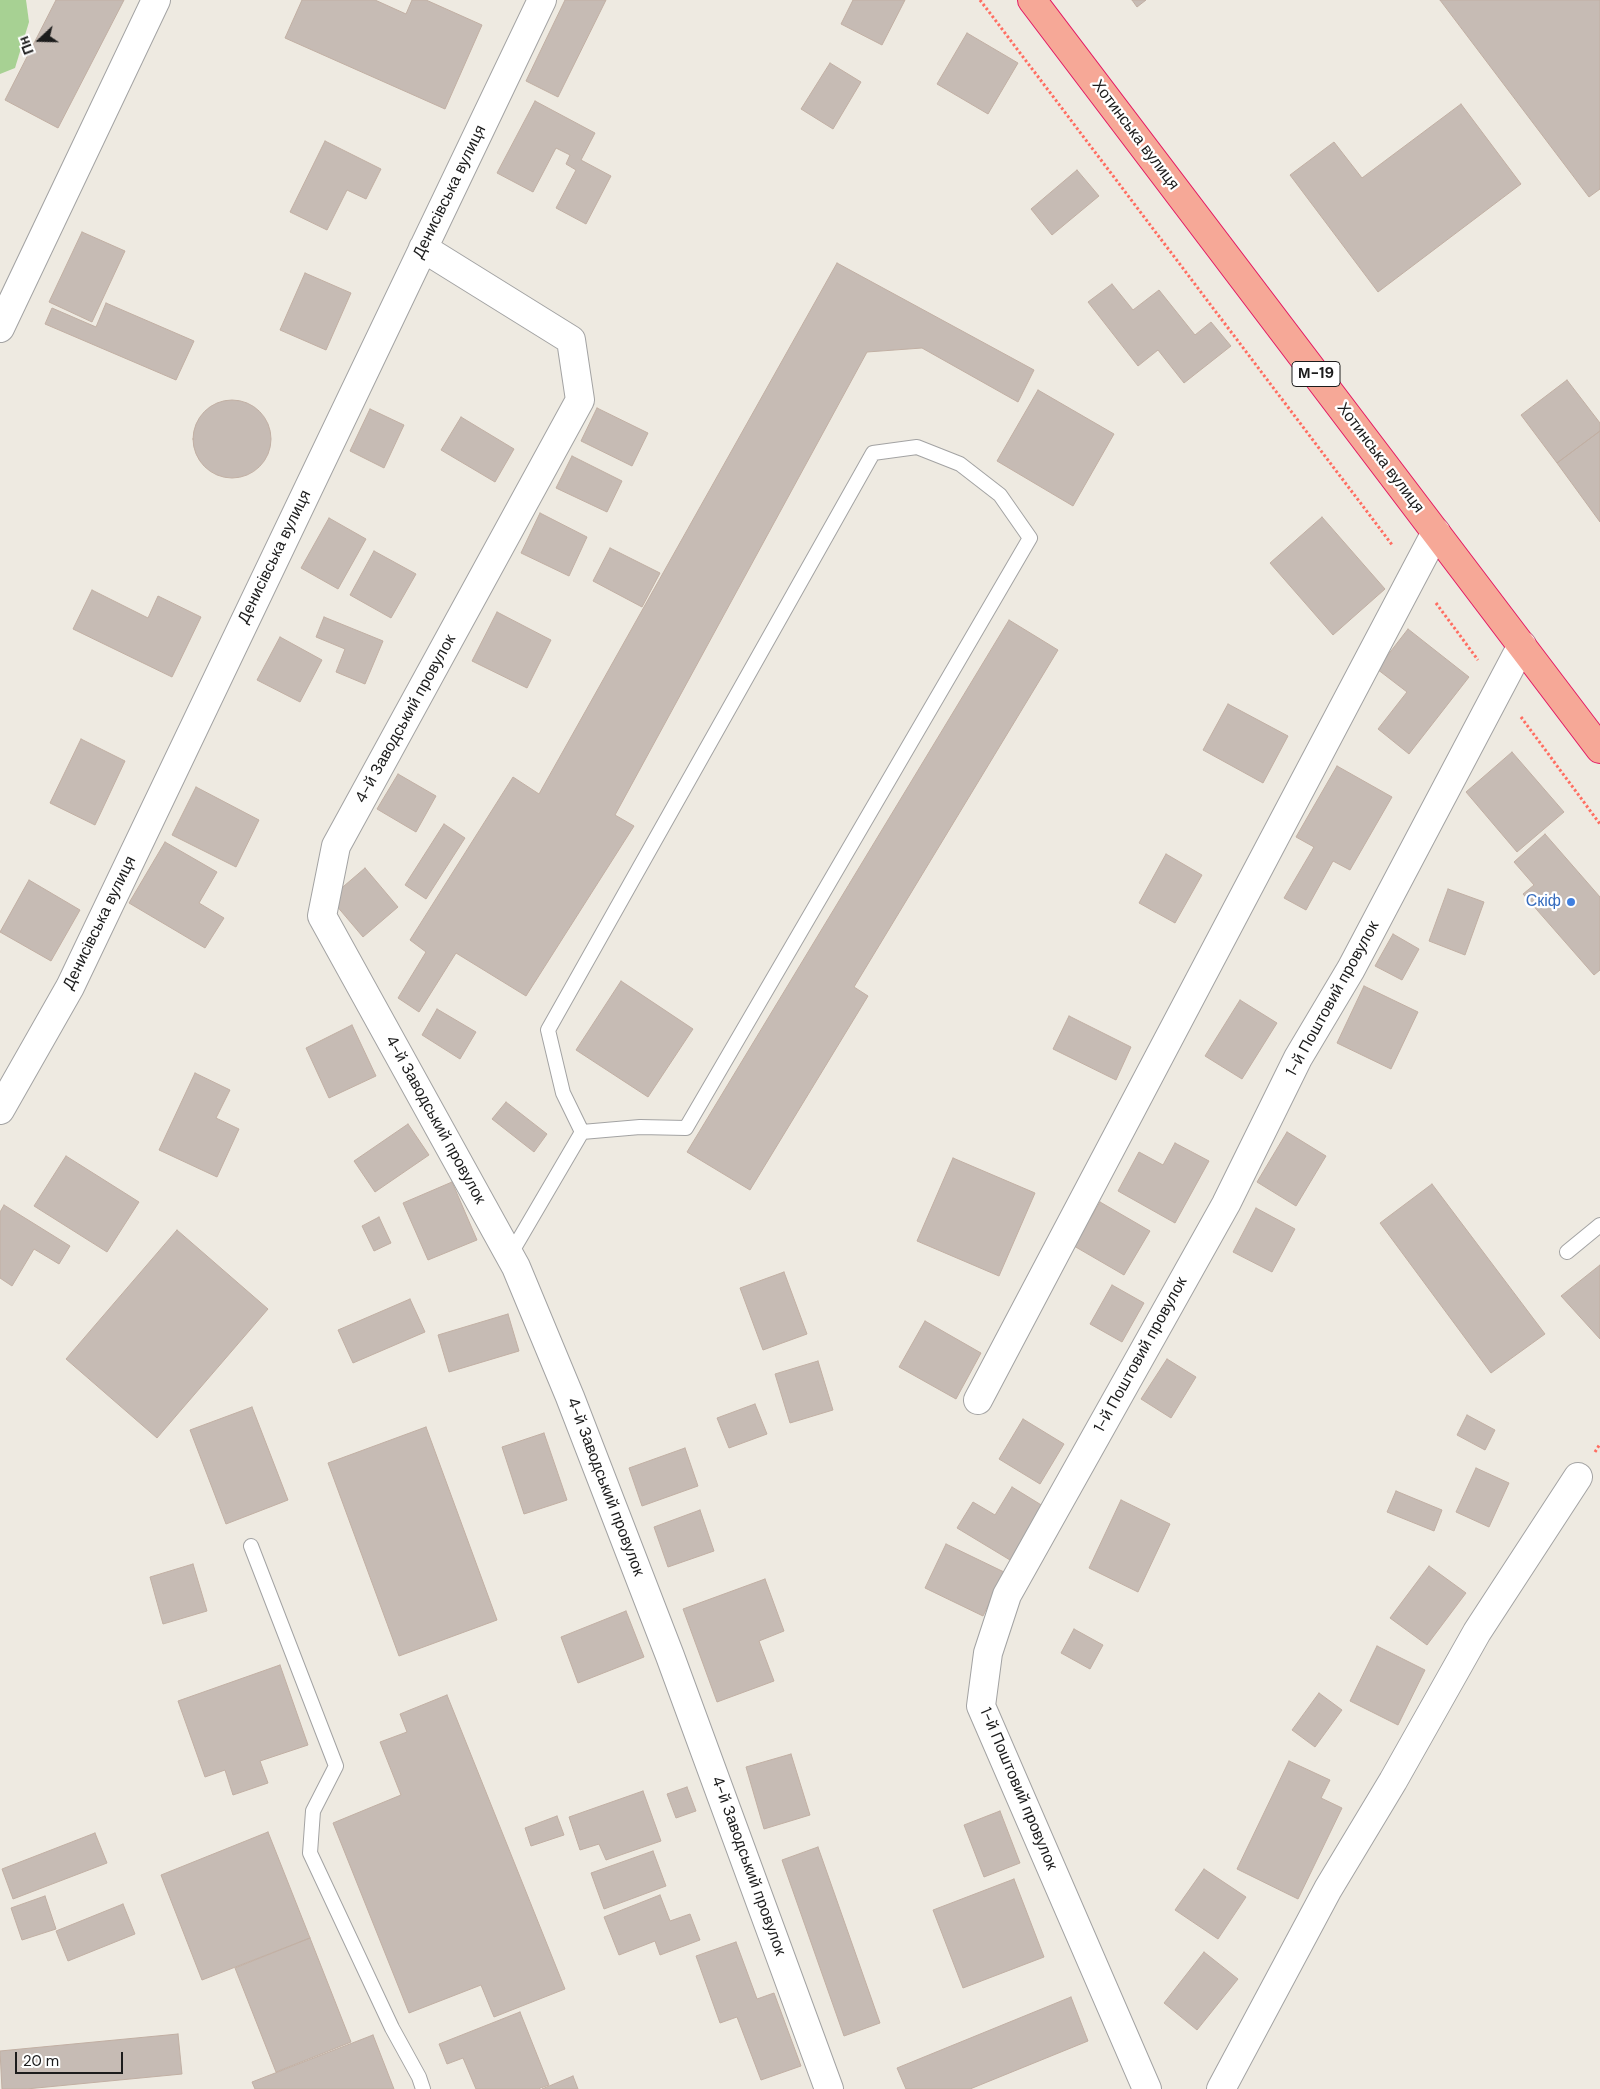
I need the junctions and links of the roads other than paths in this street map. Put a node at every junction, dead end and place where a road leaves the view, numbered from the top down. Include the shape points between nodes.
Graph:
1 (156, 0) edge
2 (542, 0) edge
3 (1032, 0) edge
4 (423, 248) junction
5 (0, 328) edge
6 (1436, 532) junction
7 (1522, 645) junction
8 (1600, 749) edge
9 (0, 1110) edge
10 (582, 1132) junction
11 (1600, 1225) edge
12 (1567, 1252) dead end
13 (510, 1256) junction
14 (978, 1400) dead end
15 (1578, 1477) dead end
16 (251, 1546) dead end
17 (423, 2089) edge
18 (829, 2089) edge
19 (1147, 2089) edge
20 (1221, 2089) edge

1 - 5 street
2 - 4 street, Денисівська вулиця
3 - 6 highway, Хотинська вулиця / М-19
4 - 9 street, Денисівська вулиця via 70,987
4 - 13 street, 4-й Заводський провулок via 571,340 580,400 336,846 322,916
6 - 7 highway, Хотинська вулиця / М-19
6 - 14 street
7 - 8 highway, Хотинська вулиця / М-19
7 - 19 street, 1-й Поштовий провулок via 1351,969 1298,1058 1226,1204 1007,1595 988,1653 981,1706
10 - 10 lane via 640,1127 686,1128 1030,538 1000,495 960,464 917,446 873,453 548,1030 563,1093
10 - 13 lane
11 - 12 lane
13 - 18 street, 4-й Заводський провулок via 570,1397 670,1656
15 - 20 street via 1477,1632 1328,1889
16 - 17 lane via 336,1766 313,1811 310,1853

